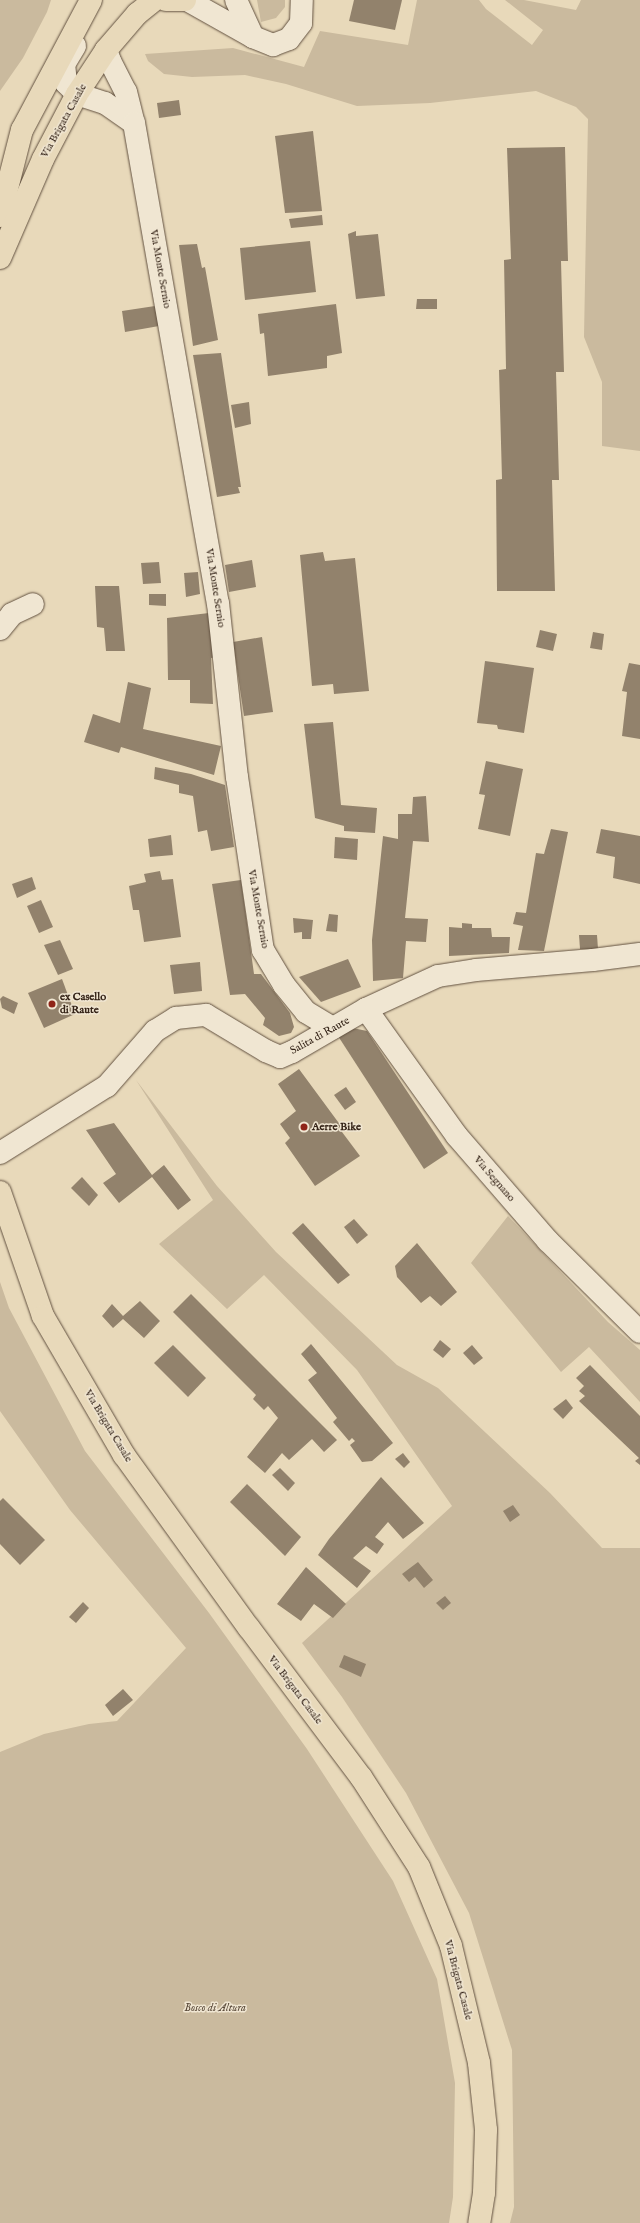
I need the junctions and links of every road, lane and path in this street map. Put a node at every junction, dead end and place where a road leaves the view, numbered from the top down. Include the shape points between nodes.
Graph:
1 (91, 0) edge
2 (98, 0) edge
3 (154, 0) edge
4 (166, 0) edge
5 (186, 0) edge
6 (236, 0) edge
7 (302, 0) edge
8 (253, 37) junction
9 (106, 50) junction
10 (77, 94) junction
11 (134, 123) junction
12 (0, 216) edge
13 (0, 258) edge
14 (33, 604) dead end
15 (0, 629) edge
16 (640, 954) edge
17 (366, 1009) junction
18 (333, 1028) junction
19 (0, 1153) edge
20 (0, 1192) edge
21 (640, 1332) edge
22 (479, 2223) edge

1 - 12 main road via 22,130
2 - 10 street via 87,25 64,64 66,83
3 - 9 main road, Via Brigata Casale via 137,14
4 - 5 main road
5 - 8 street
6 - 8 street
7 - 8 street via 301,23 289,39 273,45
9 - 10 main road, Via Brigata Casale
9 - 11 street, Via Monte Sernio via 126,92
10 - 11 street via 105,103
10 - 13 main road, Via Brigata Casale via 43,159
11 - 18 street, Via Monte Sernio via 218,603 237,777 263,950 284,985 306,1012
14 - 15 street via 12,614
16 - 17 street, Salita di Raute via 438,976
17 - 18 street, Salita di Raute
17 - 21 street, Via Segnano via 458,1136 548,1241
18 - 19 street, Salita di Raute via 280,1057 266,1052 206,1015 176,1018 155,1031 107,1086
20 - 22 main road, Via Brigata Casale via 44,1316 124,1454 249,1628 361,1777 419,1867 451,1946 479,2063 486,2130 484,2192

